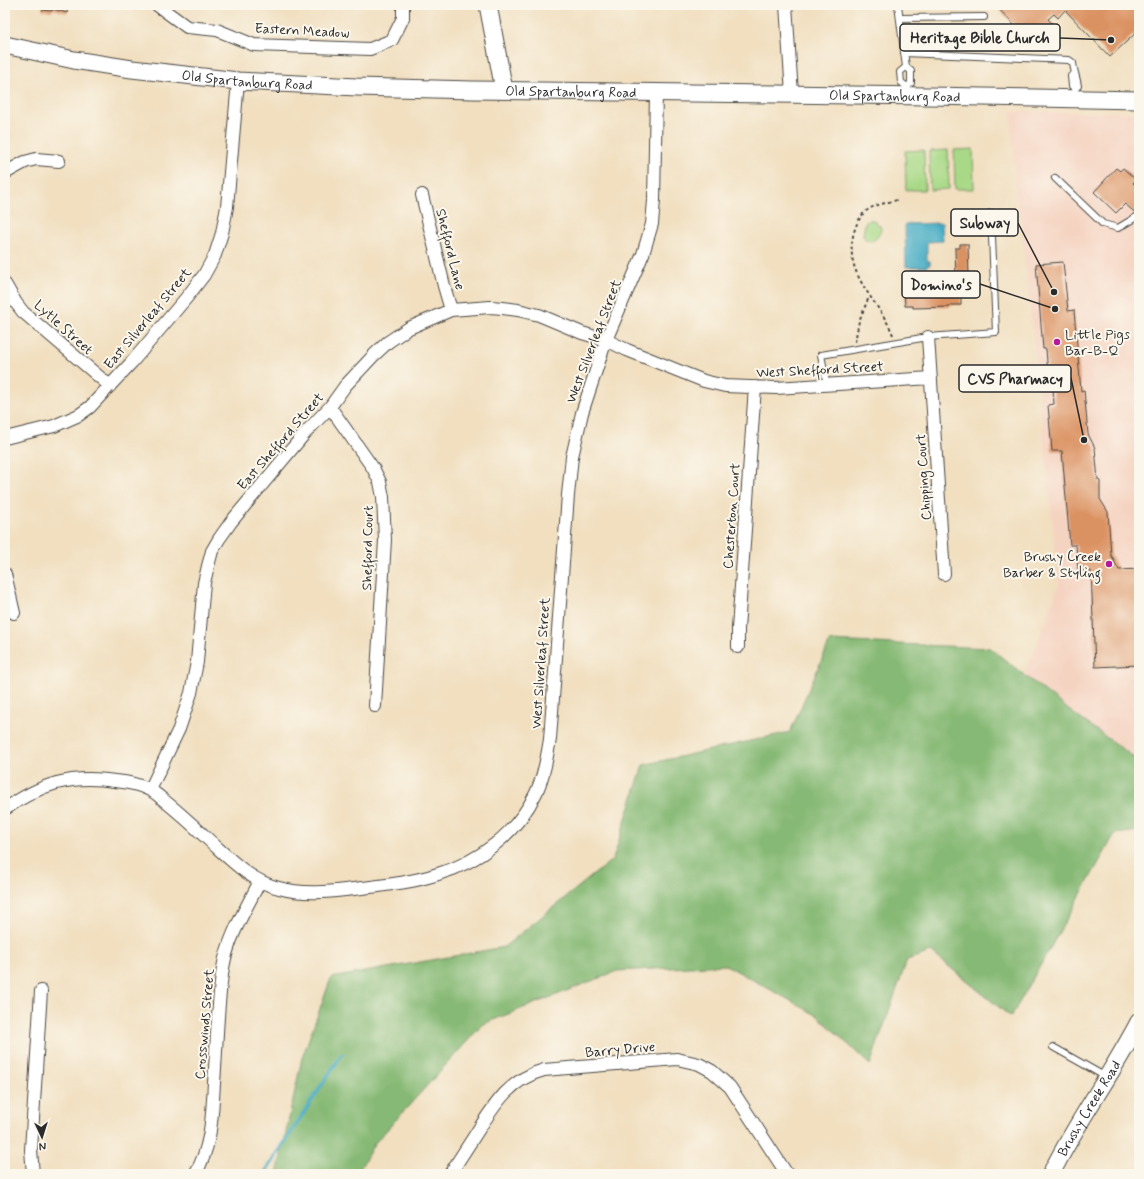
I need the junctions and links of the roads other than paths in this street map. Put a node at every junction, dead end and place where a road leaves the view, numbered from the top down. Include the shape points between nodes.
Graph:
1 (157, 5) edge
2 (403, 5) edge
3 (488, 5) edge
4 (786, 5) edge
5 (898, 5) edge
6 (984, 17) dead end
7 (900, 18) junction
8 (5, 45) edge
9 (904, 53) junction
10 (906, 67) junction
11 (238, 81) junction
12 (504, 90) junction
13 (907, 91) junction
14 (656, 93) junction
15 (792, 94) junction
16 (1076, 94) junction
17 (1139, 100) edge
18 (59, 161) dead end
19 (5, 173) edge
20 (1055, 178) dead end
21 (422, 195) dead end
22 (991, 213) dead end
23 (1138, 216) edge
24 (5, 284) edge
25 (451, 310) junction
26 (928, 337) junction
27 (606, 340) junction
28 (931, 378) junction
29 (827, 385) junction
30 (110, 386) junction
31 (755, 387) junction
32 (330, 407) junction
33 (5, 438) edge
34 (5, 574) edge
35 (944, 574) dead end
36 (14, 613) dead end
37 (738, 647) dead end
38 (375, 706) dead end
39 (150, 790) junction
40 (5, 810) edge
41 (260, 881) junction
42 (40, 991) dead end
43 (1138, 1026) edge
44 (1053, 1047) dead end
45 (1107, 1078) junction
46 (1064, 1148) junction
47 (33, 1174) edge
48 (195, 1174) edge
49 (450, 1174) edge
50 (787, 1174) edge
51 (1051, 1174) edge
52 (1063, 1174) edge

1 - 2 street, Eastern Meadow via 187,27 217,30 254,45 370,48 392,40 402,18
3 - 12 street
4 - 15 street
5 - 7 lane
6 - 7 lane
7 - 9 lane
8 - 11 street, Old Spartanburg Road via 132,69
9 - 10 lane
9 - 16 lane via 1070,60 1075,74 1071,76 1072,86
10 - 13 lane via 910,71 911,83
10 - 13 lane via 900,72 901,82
11 - 12 street, Old Spartanburg Road via 385,88
11 - 30 street, East Silverleaf Street via 227,207 215,255 187,297
12 - 14 street, Old Spartanburg Road
13 - 15 street, Old Spartanburg Road
13 - 16 street, Old Spartanburg Road
14 - 15 street, Old Spartanburg Road
14 - 27 street, West Silverleaf Street via 652,224
16 - 17 street, Old Spartanburg Road
18 - 19 street via 36,159
20 - 23 lane via 1103,224 1118,228
21 - 25 street, Shefford Lane
22 - 26 lane via 996,332
24 - 30 street, Lytle Street via 23,312
25 - 27 street, East Shefford Street via 490,307 518,310 539,315
25 - 32 street, East Shefford Street via 409,328 388,342 345,386
26 - 28 street
26 - 29 lane via 821,355
27 - 31 street, West Shefford Street via 704,381 725,386
27 - 41 street, West Silverleaf Street via 582,412 572,457 550,739 544,770 528,806 511,829 485,853 438,874 374,887 316,893 280,888
28 - 29 street, West Shefford Street
28 - 35 street, Chipping Court
29 - 31 street, West Shefford Street
30 - 33 street, East Silverleaf Street via 79,415 54,426
31 - 37 street, Chesterton Court
32 - 38 street, Shefford Court via 373,468 380,482 383,497 385,540
32 - 39 street, East Shefford Street via 231,522 212,551 204,583 197,662 191,693 179,729
34 - 36 street
39 - 40 street via 132,783 96,778 69,780 38,789
39 - 41 street, West Silverleaf Street via 242,870
41 - 48 street, Crosswinds Street via 232,939 224,966 210,1135 205,1154
42 - 47 street via 31,1150
43 - 45 street, Brushy Creek Road
44 - 45 lane
45 - 46 street, Brushy Creek Road
46 - 51 street, Brushy Creek Road
46 - 52 street
49 - 50 street, Barry Drive via 492,1108 504,1093 524,1078 536,1072 549,1070 677,1059 700,1064 712,1071 730,1088

